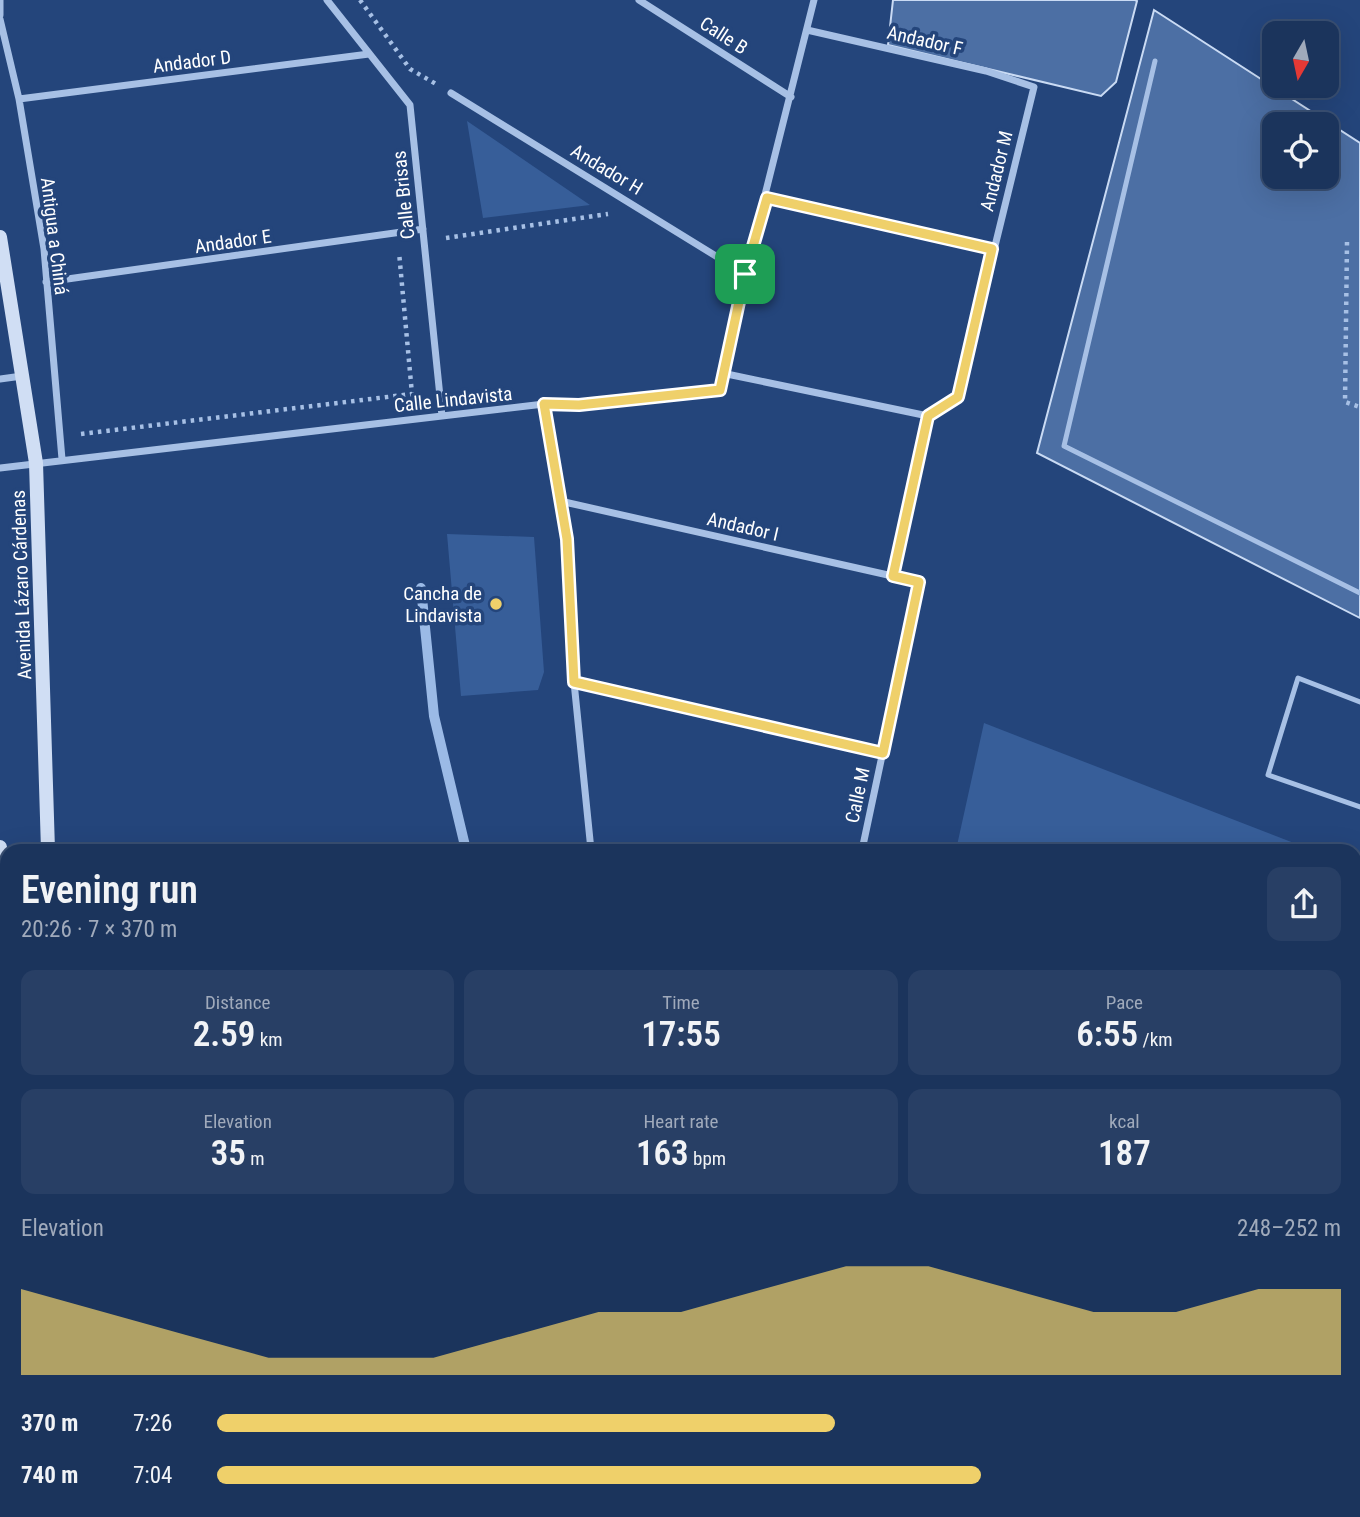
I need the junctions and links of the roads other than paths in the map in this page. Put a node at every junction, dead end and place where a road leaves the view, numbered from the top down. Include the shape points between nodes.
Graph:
1 (0, 0) edge
2 (327, 0) edge
3 (639, 0) edge
4 (814, 0) edge
5 (0, 17) edge
6 (807, 30) junction
7 (369, 54) junction
8 (1155, 61) dead end
9 (1034, 87) joint
10 (451, 93) road end
11 (791, 97) junction
12 (19, 99) junction
13 (767, 198) junction
14 (423, 229) junction
15 (0, 237) edge
16 (992, 249) junction
17 (745, 274) junction
18 (46, 282) junction
19 (722, 373) junction
20 (23, 376) junction
21 (0, 379) edge
22 (544, 404) junction
23 (442, 416) junction
24 (928, 416) junction
25 (62, 459) junction
26 (36, 463) junction
27 (0, 468) edge
28 (560, 501) junction
29 (893, 576) junction
30 (919, 582) joint
31 (1360, 593) edge
32 (574, 682) junction
33 (1360, 702) edge
34 (883, 753) junction
35 (1360, 807) edge
36 (48, 844) edge
37 (590, 844) edge
38 (863, 844) edge

1 - 5 street, Antigua a Chiná
2 - 7 street, Calle Brisas
3 - 11 street, Calle B
4 - 6 street
5 - 12 street, Antigua a Chiná
6 - 9 street, Andador F via 986,71
6 - 11 street
7 - 12 street, Andador D
7 - 14 street, Calle Brisas via 410,105
8 - 31 lane via 1064,446
9 - 16 street, Andador M
10 - 17 street, Andador H
11 - 13 street
12 - 18 street, Antigua a Chiná
13 - 16 street
13 - 17 street
14 - 18 street, Andador E
14 - 23 street, Calle Brisas
15 - 20 main road, Avenida Lázaro Cárdenas
16 - 24 street, Andador M via 958,397
17 - 19 street
18 - 25 street, Antigua a Chiná
19 - 22 street, Calle Lindavista via 720,390 579,405
19 - 24 street
20 - 21 street
20 - 26 main road, Avenida Lázaro Cárdenas
22 - 23 street, Calle Lindavista
22 - 28 street
23 - 25 street, Calle Lindavista
24 - 29 street
25 - 26 street, Calle Lindavista
26 - 27 street, Calle Lindavista
26 - 36 main road, Avenida Lázaro Cárdenas
28 - 29 street, Andador I
28 - 32 street via 567,539
29 - 30 street, Andador I
30 - 34 street, Calle M
32 - 34 street
32 - 37 street
33 - 35 lane via 1298,678 1268,775
34 - 38 street, Calle M

